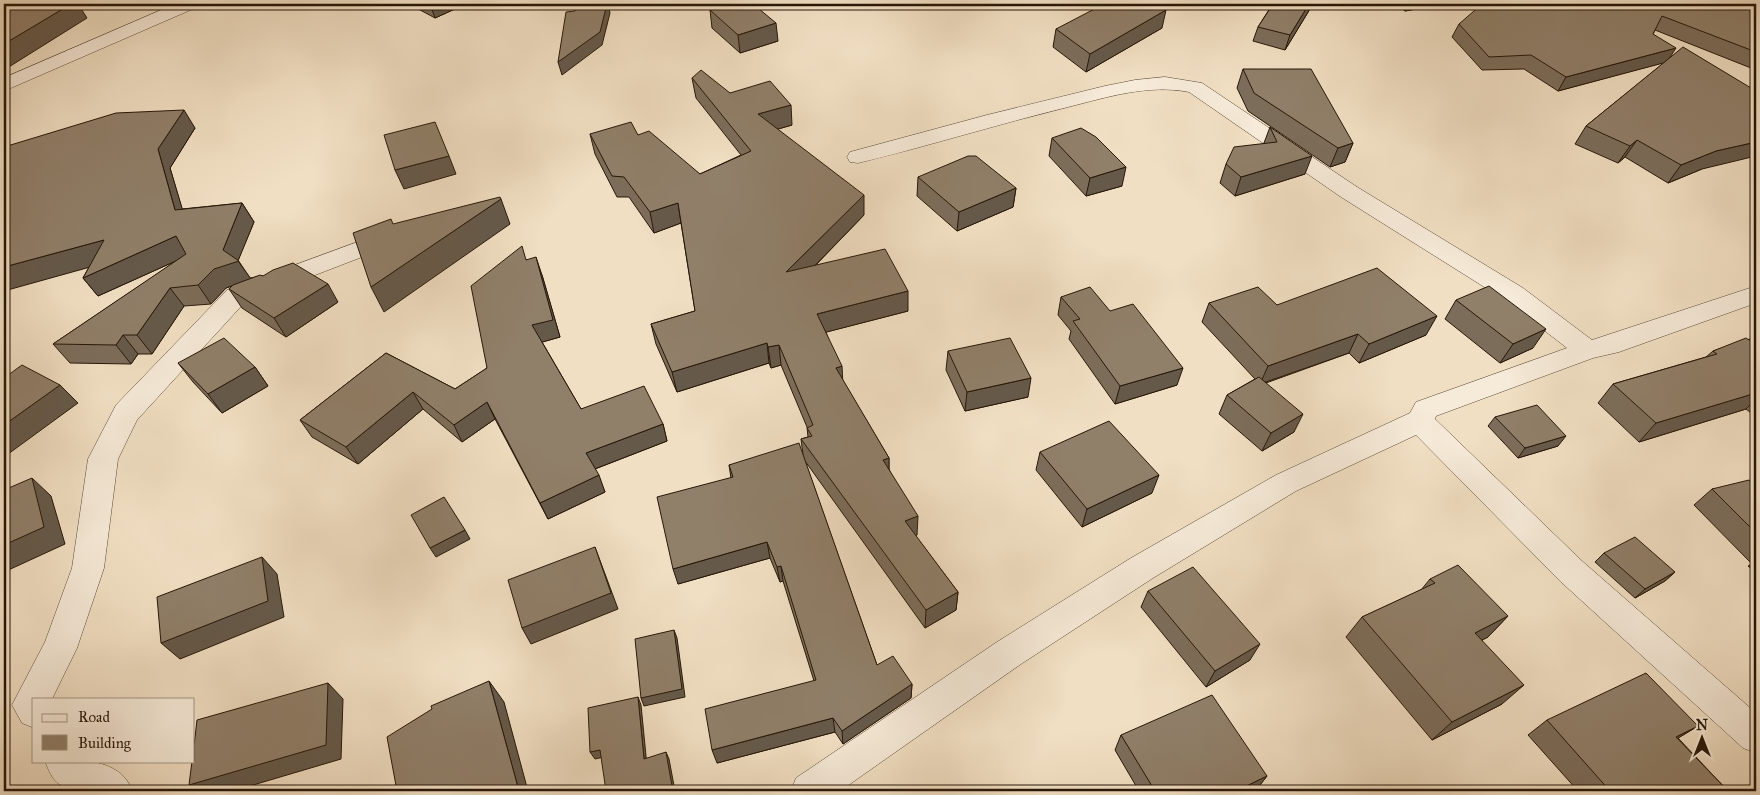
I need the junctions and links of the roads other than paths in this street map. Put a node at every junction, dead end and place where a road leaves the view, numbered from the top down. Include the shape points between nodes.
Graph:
1 (189, 4) edge
2 (4, 85) edge
3 (858, 157) dead end
4 (420, 227) edge
5 (1756, 294) edge
6 (1588, 350) junction
7 (1420, 422) junction
8 (34, 698) edge
9 (1756, 736) edge
10 (64, 762) edge
11 (114, 791) edge
12 (809, 791) edge

1 - 2 street
3 - 6 street via 1023,111 1142,84 1179,82 1195,86 1349,192 1514,294
4 - 8 street via 236,296 126,413 103,460 88,568 60,648
5 - 6 street
6 - 7 street via 1426,409
7 - 9 street via 1571,571
7 - 12 street via 1286,483 1142,568 1009,653
10 - 11 street via 72,771 99,781

